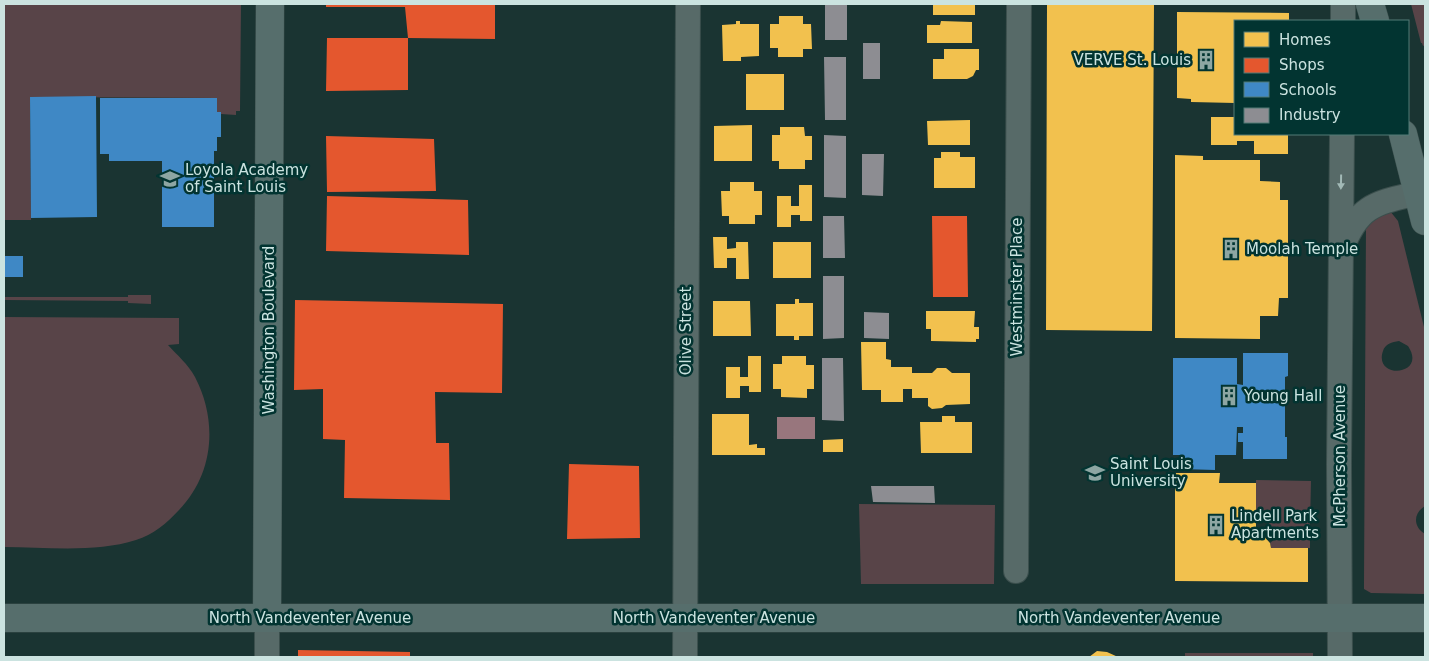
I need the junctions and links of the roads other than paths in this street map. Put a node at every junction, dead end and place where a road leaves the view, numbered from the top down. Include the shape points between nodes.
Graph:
1 (270, 4) edge
2 (688, 4) edge
3 (1018, 4) edge
4 (1344, 4) edge
5 (1370, 4) edge
6 (1343, 20) edge
7 (1375, 20) edge
8 (1342, 135) edge
9 (1403, 135) edge
10 (1418, 192) junction
11 (1425, 221) edge
12 (1340, 254) junction
13 (1016, 571) dead end
14 (4, 618) edge
15 (267, 618) junction
16 (685, 618) junction
17 (1341, 618) junction
18 (1425, 618) edge
19 (267, 657) edge
20 (685, 657) edge
21 (1340, 657) edge

1 - 15 main road, Washington Boulevard
2 - 16 street, Olive Street
3 - 13 street, Westminster Place
4 - 6 street
5 - 7 main road
8 -> 12 street, McPherson Avenue
9 - 10 main road
10 - 11 main road
10 - 12 street, McPherson Avenue via 1368,208 1352,226
12 - 17 street, McPherson Avenue
14 - 15 main road, North Vandeventer Avenue
15 - 16 main road, North Vandeventer Avenue
15 - 19 street, Washington Boulevard
16 - 17 main road, North Vandeventer Avenue
16 - 20 street, Olive Street
17 - 18 main road, North Vandeventer Avenue
17 - 21 street, McPherson Avenue

